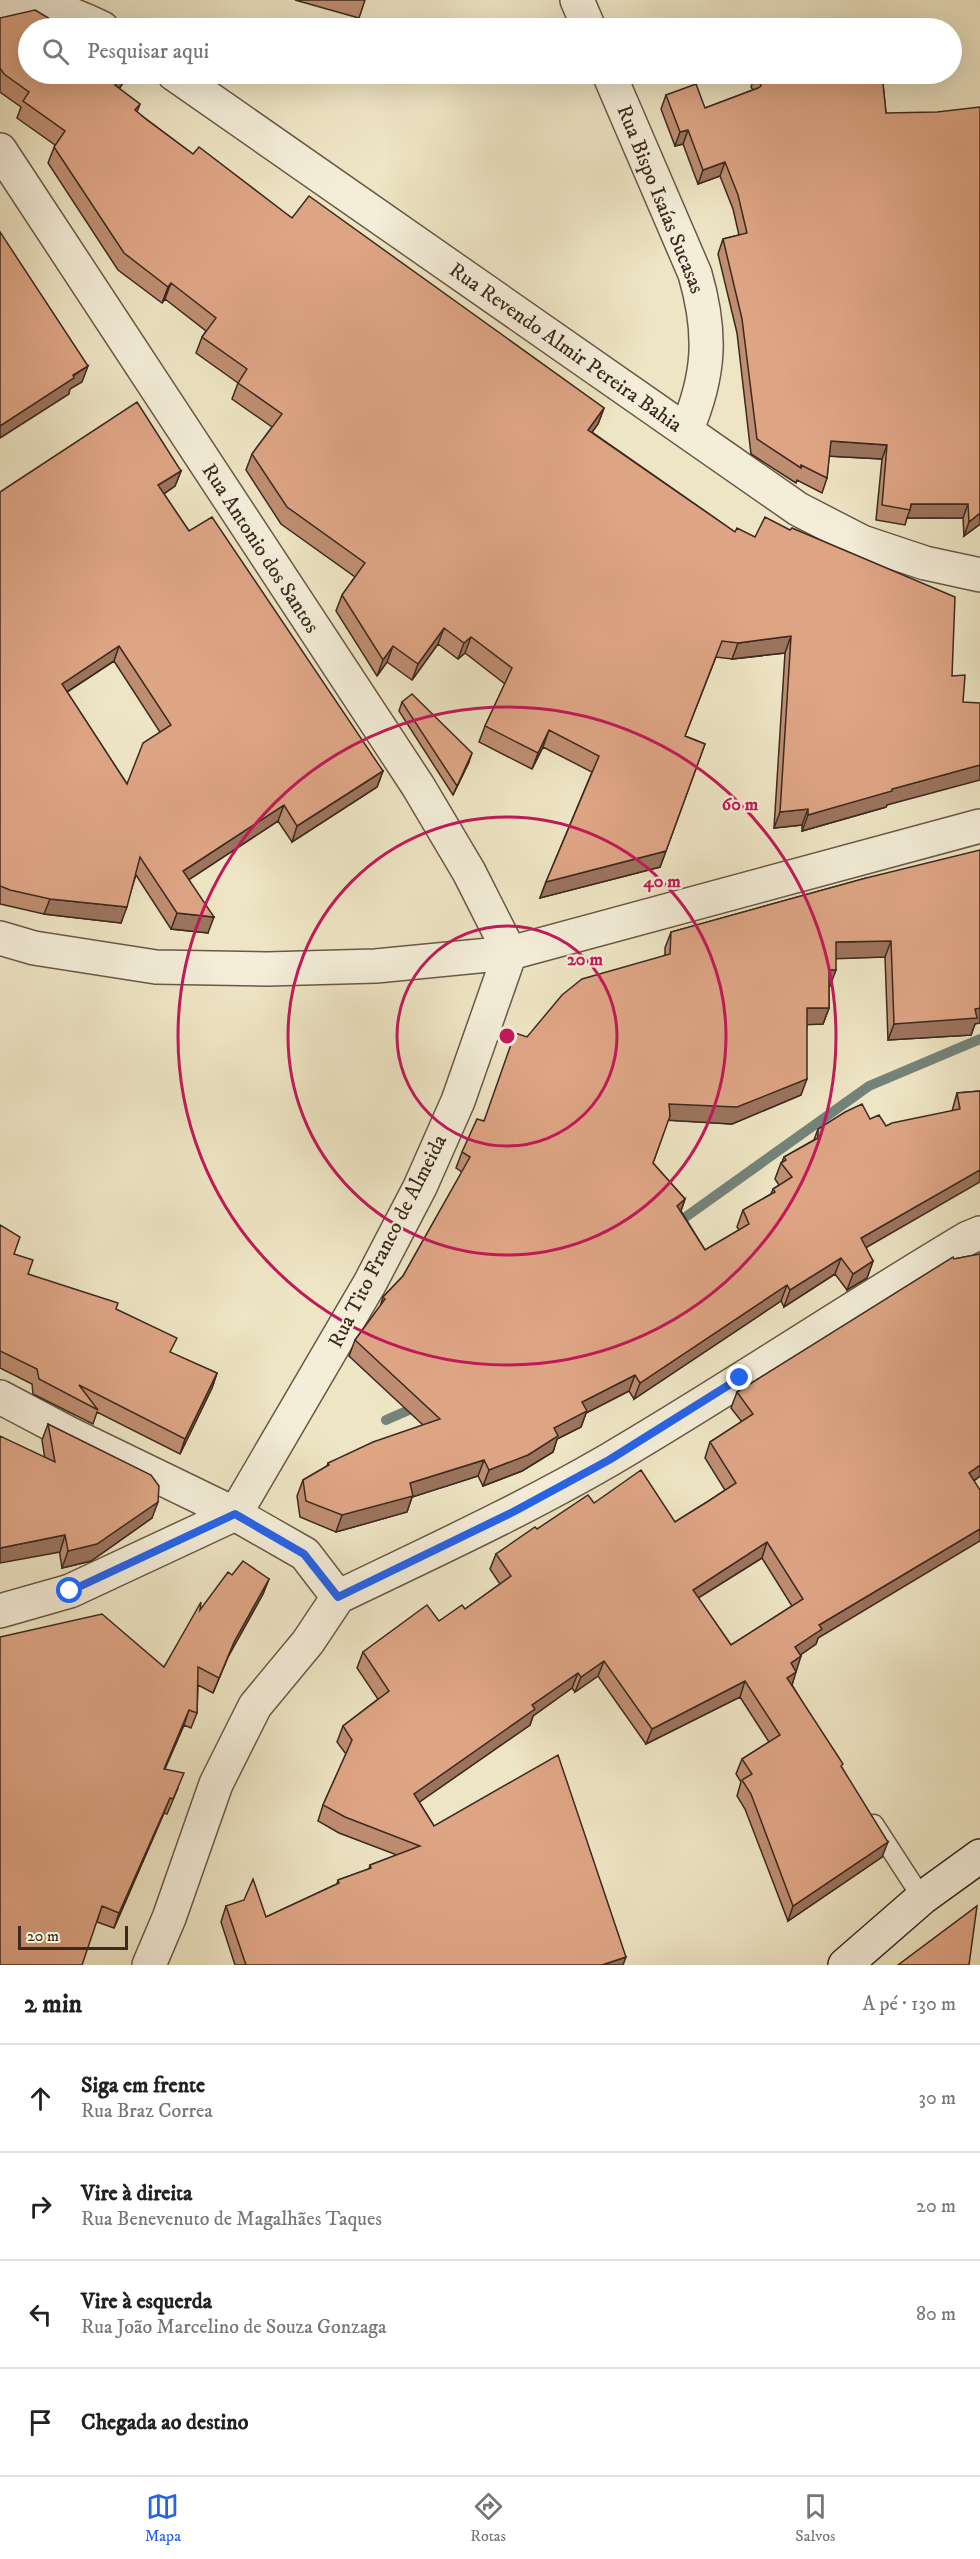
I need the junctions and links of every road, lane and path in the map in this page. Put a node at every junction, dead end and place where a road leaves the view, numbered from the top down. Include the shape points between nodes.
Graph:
1 (577, 0) edge
2 (0, 3) edge
3 (82, 18) edge
4 (585, 18) edge
5 (188, 84) edge
6 (613, 84) edge
7 (0, 150) edge
8 (686, 431) junction
9 (980, 575) edge
10 (980, 826) edge
11 (0, 938) edge
12 (510, 953) junction
13 (980, 1233) edge
14 (0, 1397) edge
15 (235, 1514) junction
16 (338, 1597) junction
17 (0, 1611) edge
18 (864, 1809) edge
19 (980, 1856) edge
20 (922, 1898) junction
21 (149, 1965) edge
22 (845, 1965) edge

1 - 4 street
2 - 3 street via 27,2
5 - 8 street, Rua Revendo Almir Pereira Bahia
6 - 8 street, Rua Bispo Isaías Sucasas via 704,303 705,369 700,399
7 - 12 street, Rua Antonio dos Santos via 418,786
8 - 9 street, Rua Revendo Almir Pereira Bahia via 798,509 862,542 924,563
10 - 12 street
11 - 12 street via 34,948 156,967 376,966
12 - 15 street, Rua Tito Franco de Almeida via 458,1101 420,1186 370,1283
13 - 16 street via 609,1460 513,1512
14 - 15 street
15 - 16 street via 304,1554
15 - 17 street via 70,1591
16 - 21 street via 308,1642 255,1706 216,1784
18 - 20 lane
19 - 20 street
20 - 22 street

